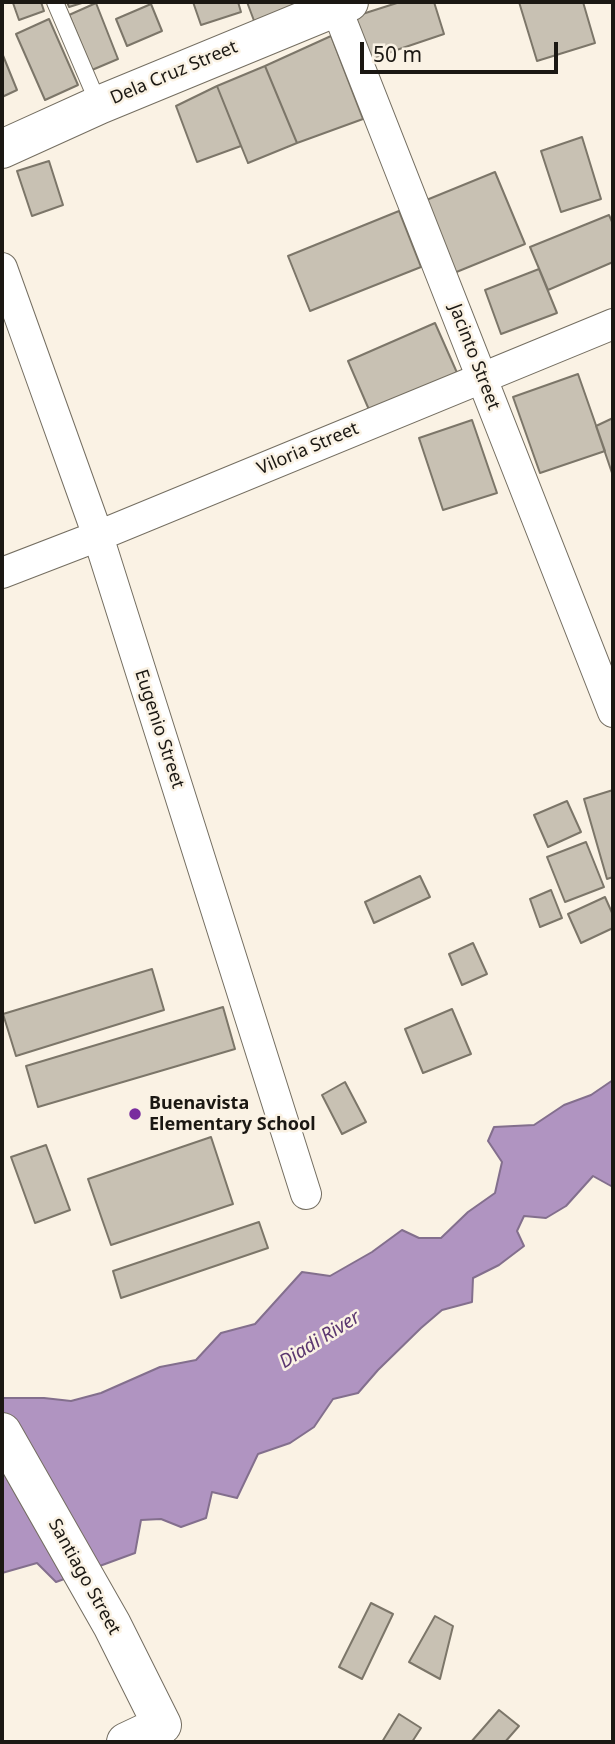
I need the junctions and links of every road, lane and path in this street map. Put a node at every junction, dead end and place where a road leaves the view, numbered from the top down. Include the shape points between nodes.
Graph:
1 (55, 2) edge
2 (339, 3) edge
3 (99, 105) junction
4 (2, 149) edge
5 (2, 268) edge
6 (613, 324) edge
7 (481, 377) junction
8 (98, 536) junction
9 (2, 573) edge
10 (613, 712) edge
11 (306, 1194) dead end
12 (2, 1432) edge
13 (126, 1742) edge

1 - 3 lane
2 - 3 main road, Dela Cruz Street
2 - 7 street, Jacinto Street
3 - 4 main road, Dela Cruz Street
5 - 8 street, Eugenio Street
6 - 7 street, Viloria Street
7 - 8 street, Viloria Street
7 - 10 street, Jacinto Street
8 - 9 street, Viloria Street
8 - 11 street, Eugenio Street
12 - 13 main road, Santiago Street via 112,1625 162,1725

